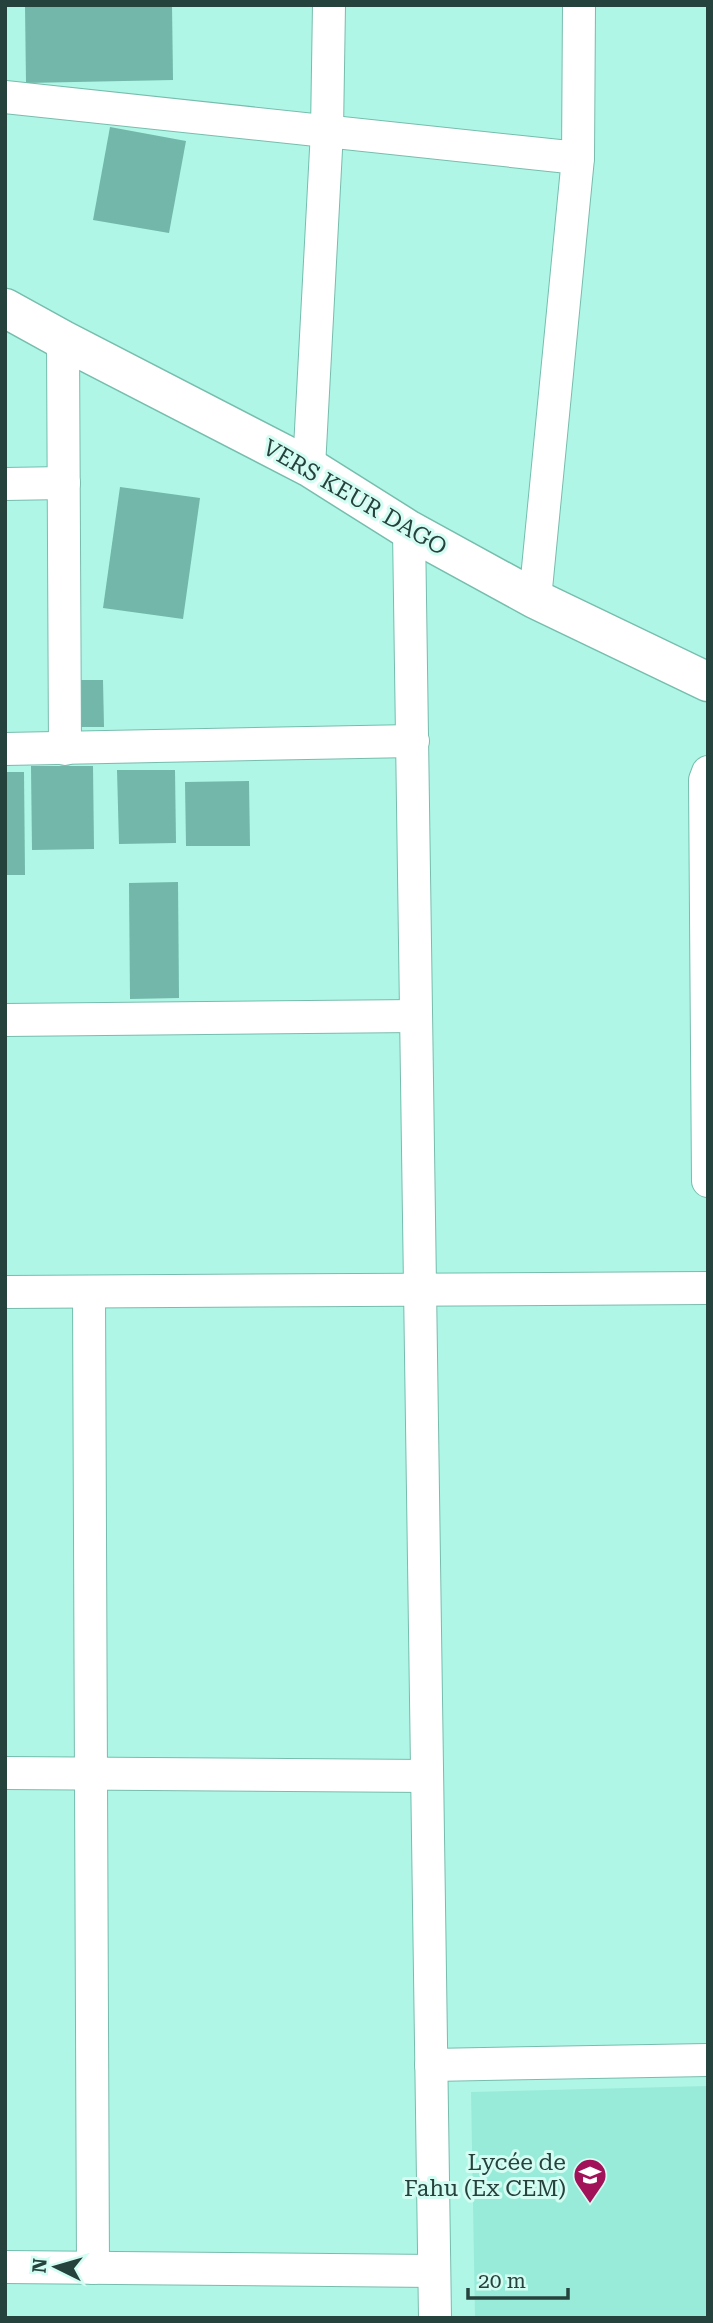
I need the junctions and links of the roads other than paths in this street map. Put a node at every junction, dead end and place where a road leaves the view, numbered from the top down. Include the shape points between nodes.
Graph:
1 (329, 5) edge
2 (579, 5) edge
3 (6, 105) edge
4 (327, 131) junction
5 (578, 158) junction
6 (5, 308) edge
7 (63, 340) junction
8 (309, 467) junction
9 (64, 483) junction
10 (5, 484) edge
11 (410, 530) junction
12 (535, 599) junction
13 (708, 682) edge
14 (412, 741) junction
15 (65, 748) junction
16 (5, 749) edge
17 (707, 778) edge
18 (416, 1016) junction
19 (5, 1020) edge
20 (708, 1181) edge
21 (708, 1288) edge
22 (420, 1290) junction
23 (89, 1292) junction
24 (5, 1293) edge
25 (5, 1773) edge
26 (91, 1773) junction
27 (427, 1776) junction
28 (708, 2060) edge
29 (431, 2065) junction
30 (5, 2267) edge
31 (93, 2268) junction
32 (434, 2271) junction
33 (435, 2318) edge

1 - 4 street
2 - 5 street
3 - 4 street
4 - 5 street
4 - 8 street
5 - 12 street
6 - 7 street, VERS KEUR DAGO
7 - 8 street, VERS KEUR DAGO
7 - 9 street
8 - 11 street, VERS KEUR DAGO
9 - 10 street
9 - 15 street
11 - 12 street, VERS KEUR DAGO
11 - 14 street
12 - 13 street, VERS KEUR DAGO
14 - 15 street
14 - 18 street
15 - 16 street
17 - 20 street
18 - 19 street
18 - 22 street
21 - 22 street
22 - 23 street
22 - 27 street
23 - 24 street
23 - 26 street
25 - 26 street
26 - 27 street
26 - 31 street
27 - 29 street
28 - 29 street
29 - 32 street
30 - 31 street
31 - 32 street
32 - 33 street

